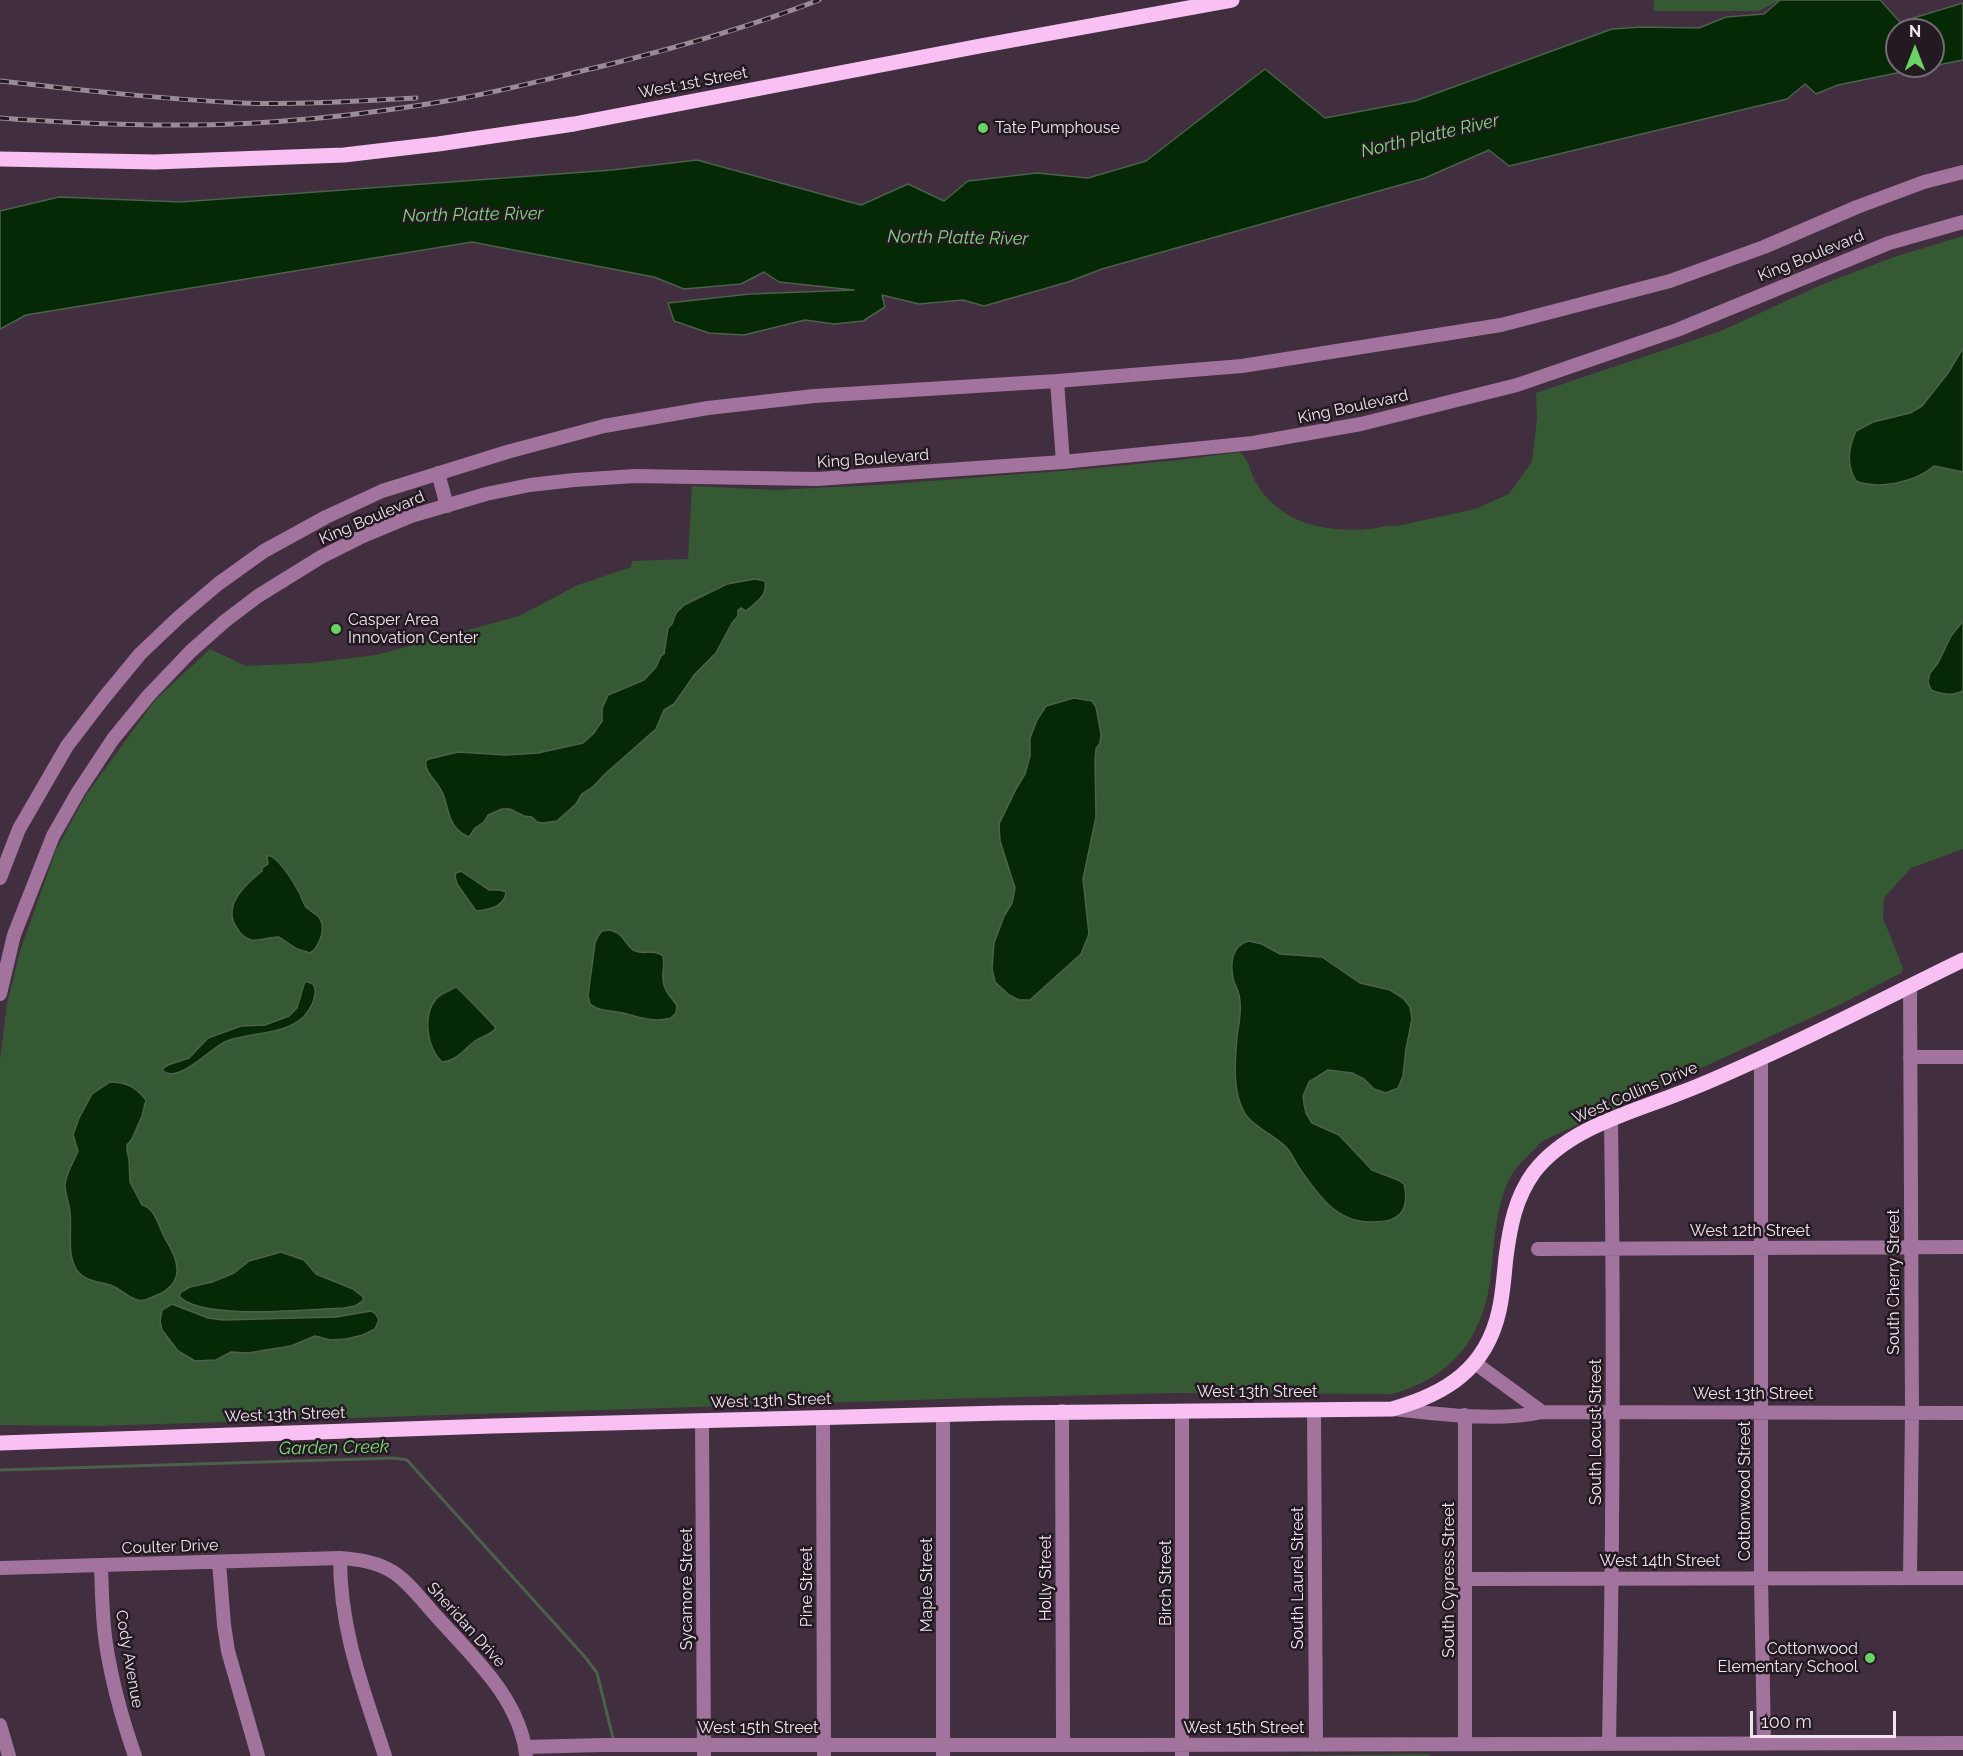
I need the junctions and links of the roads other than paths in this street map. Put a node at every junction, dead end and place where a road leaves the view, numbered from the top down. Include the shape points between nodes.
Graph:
1 (1232, 0) edge
2 (0, 159) edge
3 (1963, 172) edge
4 (1963, 222) edge
5 (1057, 381) junction
6 (1063, 462) junction
7 (438, 473) junction
8 (447, 506) junction
9 (0, 878) edge
10 (1963, 960) edge
11 (1910, 986) junction
12 (0, 994) edge
13 (1910, 1057) junction
14 (1963, 1057) edge
15 (1761, 1058) junction
16 (1611, 1120) junction
17 (1910, 1247) junction
18 (1963, 1247) edge
19 (1762, 1248) junction
20 (1538, 1249) dead end
21 (1612, 1249) junction
22 (1475, 1363) junction
23 (1392, 1409) junction
24 (1182, 1410) junction
25 (1314, 1410) junction
26 (1062, 1412) junction
27 (1542, 1412) junction
28 (1613, 1413) junction
29 (1761, 1413) junction
30 (1912, 1413) junction
31 (1963, 1413) edge
32 (943, 1414) junction
33 (1465, 1415) junction
34 (823, 1418) junction
35 (702, 1422) junction
36 (0, 1443) edge
37 (340, 1558) junction
38 (219, 1562) junction
39 (101, 1565) junction
40 (0, 1568) edge
41 (1612, 1578) junction
42 (1761, 1578) junction
43 (1910, 1578) junction
44 (1963, 1578) edge
45 (1466, 1579) junction
46 (0, 1725) edge
47 (1963, 1743) edge
48 (1465, 1744) junction
49 (1064, 1745) junction
50 (1316, 1745) junction
51 (1615, 1748) edge
52 (1755, 1748) edge
53 (1881, 1749) edge
54 (704, 1750) edge
55 (824, 1750) edge
56 (1182, 1750) edge
57 (1489, 1750) edge
58 (525, 1751) edge
59 (944, 1751) edge
60 (9, 1756) edge
61 (135, 1756) edge
62 (258, 1756) edge
63 (385, 1756) edge

1 - 2 main road, West 1st Street via 574,124 438,144 344,155 155,162
3 - 5 street, King Boulevard via 1924,182 1670,281 1501,325 1242,366
4 - 6 street, King Boulevard via 1889,243 1677,330 1517,385 1361,424 1264,441
5 - 6 street
5 - 7 street, King Boulevard via 814,396 708,408 604,426
6 - 8 street, King Boulevard via 817,479 634,476 574,480 486,494
7 - 8 street
7 - 9 street, King Boulevard via 382,491 264,551 179,617 140,654 67,746 19,830
8 - 12 street, King Boulevard via 363,536 280,581 225,621 148,695 113,739 53,836 14,935
10 - 11 main road, West Collins Drive
11 - 13 street, South Cherry Street
11 - 15 main road, West Collins Drive
13 - 14 street
13 - 17 street, South Cherry Street
15 - 16 main road, West Collins Drive
15 - 19 street, Cottonwood Street
16 - 21 street, South Locust Street
16 - 22 main road, West Collins Drive via 1556,1150 1534,1172 1519,1198 1510,1225 1500,1311
17 - 18 street, West 12th Street
17 - 19 street, West 12th Street
17 - 30 street, South Cherry Street
19 - 21 street, West 12th Street
19 - 29 street, Cottonwood Street
20 - 21 street, West 12th Street
21 - 28 street, South Locust Street
22 - 23 main road, West Collins Drive via 1442,1391
22 - 27 street
23 - 25 main road, West 13th Street
23 - 33 street, West 13th Street
24 - 25 main road, West 13th Street
24 - 26 main road, West 13th Street
24 - 56 street, Birch Street
25 - 50 street, South Laurel Street
26 - 32 main road, West 13th Street
26 - 49 street, Holly Street
27 - 28 street, West 13th Street
27 - 33 street, West 13th Street via 1525,1416
28 - 29 street, West 13th Street
28 - 41 street, South Locust Street
29 - 30 street, West 13th Street
29 - 42 street, Cottonwood Street
30 - 31 street, West 13th Street
30 - 43 street, South Cherry Street
32 - 34 main road, West 13th Street
32 - 59 street, Maple Street
33 - 45 street, South Cypress Street
34 - 35 main road, West 13th Street
34 - 55 street, Pine Street
35 - 36 main road, West 13th Street
35 - 54 street, Sycamore Street
37 - 38 street, Coulter Drive
37 - 58 street, Sheridan Drive via 373,1563 401,1578 499,1688
37 - 63 street via 342,1606 350,1646
38 - 39 street, Coulter Drive
38 - 62 street via 228,1651
39 - 40 street, Coulter Drive
39 - 61 street, Cody Avenue via 103,1618 112,1677
41 - 42 street, West 14th Street
41 - 45 street, West 14th Street
41 - 51 street, South Locust Street
42 - 43 street, West 14th Street
42 - 52 street, Cottonwood Street
43 - 44 street, West 14th Street
45 - 48 street, South Cypress Street
46 - 60 street
47 - 53 street, West 15th Street
48 - 50 street, West 15th Street
48 - 57 street, West 15th Street
49 - 56 street, West 15th Street
49 - 59 street, West 15th Street
50 - 56 street, West 15th Street
51 - 52 street, West 15th Street
51 - 57 street, West 15th Street
52 - 53 street, West 15th Street
54 - 55 street, West 15th Street
54 - 58 street, West 15th Street via 602,1745
55 - 59 street, West 15th Street

